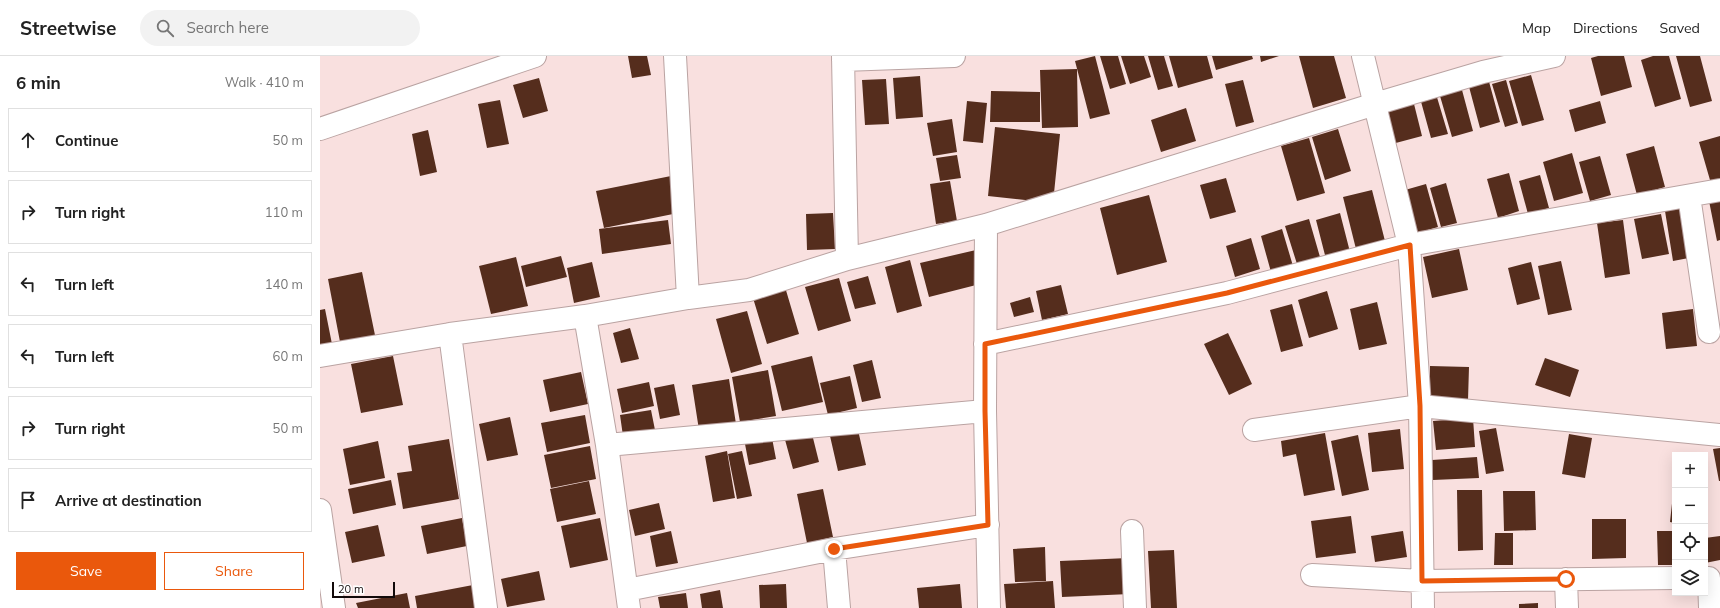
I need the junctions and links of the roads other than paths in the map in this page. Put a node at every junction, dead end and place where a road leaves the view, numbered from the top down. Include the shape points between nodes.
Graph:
1 (535, 56) edge
2 (676, 56) edge
3 (954, 56) edge
4 (1363, 56) edge
5 (1554, 56) edge
6 (843, 58) edge
7 (1375, 104) junction
8 (320, 129) edge
9 (1720, 190) edge
10 (1689, 196) junction
11 (986, 225) junction
12 (1410, 245) junction
13 (847, 259) junction
14 (688, 298) junction
15 (585, 316) junction
16 (1709, 332) dead end
17 (450, 334) junction
18 (985, 344) junction
19 (320, 356) edge
20 (1420, 406) junction
21 (985, 411) junction
22 (1254, 430) dead end
23 (1720, 435) edge
24 (607, 445) junction
25 (320, 510) edge
26 (988, 525) junction
27 (1132, 531) dead end
28 (834, 549) junction
29 (1312, 575) dead end
30 (1672, 578) edge
31 (1711, 578) edge
32 (1566, 579) junction
33 (1422, 581) junction
34 (628, 599) edge
35 (334, 608) edge
36 (486, 608) edge
37 (839, 608) edge
38 (989, 608) edge
39 (1135, 608) edge
40 (1423, 608) edge
41 (1567, 608) edge
42 (1710, 608) edge

1 - 8 street
2 - 14 street
3 - 6 street
4 - 7 street
5 - 7 street via 1483,72
6 - 13 street
7 - 11 street
7 - 12 street
9 - 10 street
10 - 12 street
10 - 16 street
11 - 13 street
11 - 18 street
12 - 18 street via 1227,293
12 - 20 street
13 - 14 street via 749,290
14 - 15 street
15 - 17 street
15 - 24 street
17 - 19 street
17 - 36 street
18 - 21 street
20 - 22 street
20 - 23 street
20 - 33 street
21 - 24 street
21 - 26 street
24 - 34 street
25 - 35 street
26 - 28 street
26 - 38 street
27 - 39 street
28 - 34 street
28 - 37 street
29 - 33 street
30 - 32 street
31 - 42 street
32 - 33 street
32 - 41 street
33 - 40 street

